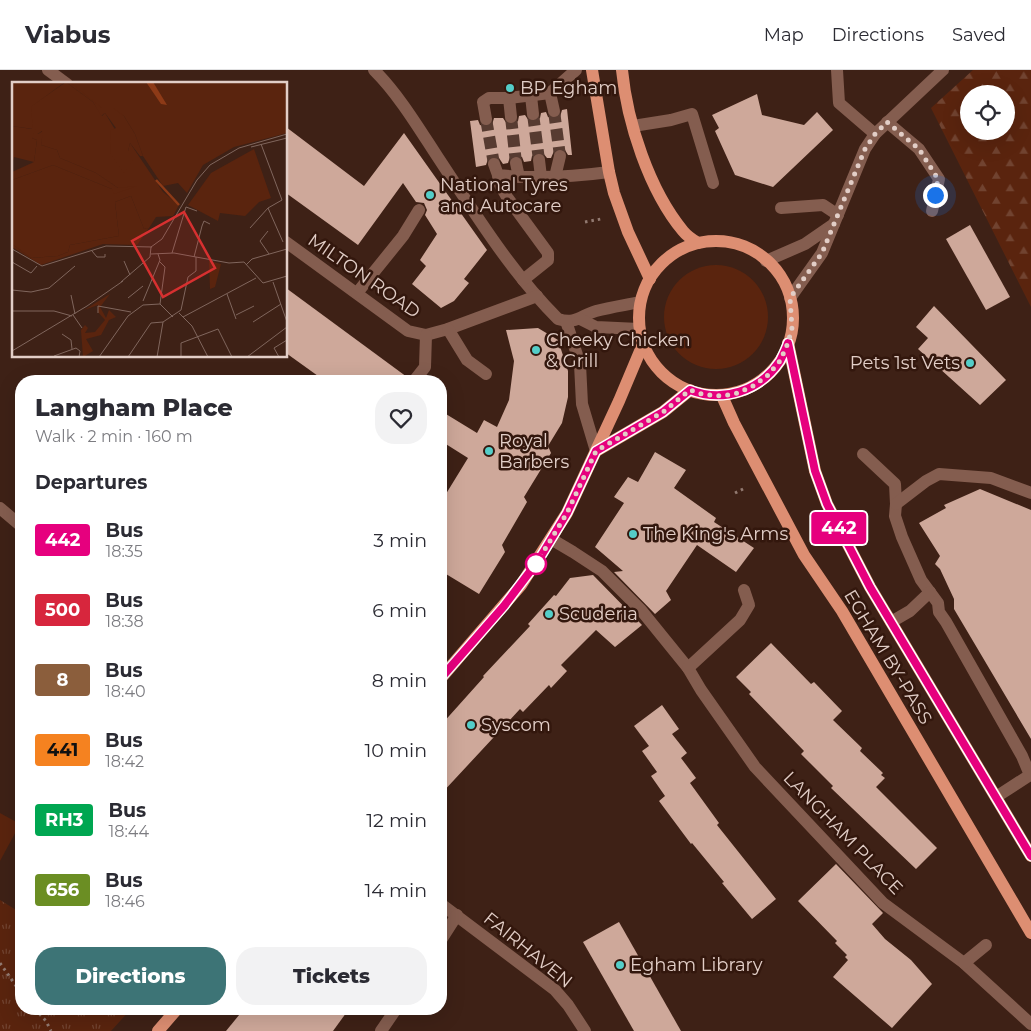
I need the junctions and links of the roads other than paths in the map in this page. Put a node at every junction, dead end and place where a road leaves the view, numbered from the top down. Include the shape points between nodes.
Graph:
1 (48, 70) edge
2 (374, 70) edge
3 (576, 70) edge
4 (592, 70) edge
5 (622, 70) edge
6 (837, 70) edge
7 (943, 70) edge
8 (64, 82) edge
9 (550, 93) junction
10 (531, 96) junction
11 (509, 98) junction
12 (554, 111) tunnel mouth
13 (533, 114) tunnel mouth
14 (511, 117) tunnel mouth
15 (486, 119) tunnel mouth
16 (887, 122) junction
17 (633, 126) junction
18 (875, 134) junction
19 (560, 156) tunnel mouth
20 (539, 160) tunnel mouth
21 (516, 163) tunnel mouth
22 (609, 172) junction
23 (519, 177) junction
24 (541, 177) junction
25 (555, 177) junction
26 (713, 183) dead end
27 (781, 208) dead end
28 (419, 210) dead end
29 (932, 211) dead end
30 (836, 219) junction
31 (288, 243) edge
32 (698, 243) junction
33 (766, 260) junction
34 (650, 279) junction
35 (523, 280) junction
36 (357, 294) junction
37 (537, 296) junction
38 (790, 298) junction
39 (640, 302) junction
40 (580, 319) junction
41 (566, 321) junction
42 (448, 329) junction
43 (639, 329) junction
44 (426, 335) junction
45 (788, 343) junction
46 (643, 344) junction
47 (486, 374) dead end
48 (419, 375) edge
49 (690, 390) junction
50 (722, 396) junction
51 (596, 451) junction
52 (862, 454) dead end
53 (1031, 494) edge
54 (896, 504) junction
55 (0, 508) edge
56 (15, 521) edge
57 (551, 539) junction
58 (744, 590) dead end
59 (930, 592) junction
60 (891, 622) junction
61 (447, 667) edge
62 (688, 668) junction
63 (996, 797) junction
64 (1031, 856) edge
65 (447, 908) edge
66 (457, 915) junction
67 (447, 931) edge
68 (1031, 933) edge
69 (986, 945) dead end
70 (964, 963) junction
71 (172, 1015) edge
72 (392, 1015) edge
73 (1031, 1024) edge
74 (158, 1031) edge
75 (381, 1031) edge
76 (585, 1031) edge

1 - 8 street
2 - 35 street via 403,104 492,240
3 - 9 street
4 - 22 main road
5 - 17 main road
6 - 18 street via 840,103
7 - 16 street
9 - 10 street
9 - 12 street
10 - 11 street
10 - 13 street
11 - 14 street
11 - 15 street via 489,98 483,102
16 - 18 street
16 - 29 street via 919,149 938,179
17 - 26 street via 692,114
17 - 32 main road via 657,190 684,233
18 - 30 street via 865,149
19 - 25 street
20 - 24 street
21 - 23 street
22 - 25 street
22 - 34 main road via 628,232
23 - 24 street
23 - 35 street via 496,170 507,197 548,253 548,260
24 - 25 street
27 - 30 street via 822,205
28 - 36 street via 403,236
30 - 33 street via 804,244
30 - 38 street via 822,253
31 - 36 street, MILTON ROAD
32 - 33 main road via 734,244
32 - 34 main road via 673,255
33 - 38 main road via 780,276
34 - 39 main road
35 - 37 street
36 - 44 street, MILTON ROAD via 408,331
37 - 41 street via 558,319
37 - 42 street, MILTON ROAD
38 - 45 main road via 792,328
39 - 40 street via 594,311
39 - 43 main road
40 - 41 street
40 - 43 street via 596,326
41 - 51 street via 580,364 582,404
42 - 44 street, MILTON ROAD
42 - 47 street via 467,360
43 - 46 main road
44 - 48 street via 425,367
45 - 50 main road via 780,361 767,376 738,393
45 - 60 main road, EGHAM BY-PASS via 815,471 823,493
46 - 49 main road via 665,375
46 - 51 main road
49 - 50 main road
49 - 51 main road via 663,412
50 - 68 main road, EGHAM BY-PASS via 804,555 842,610
51 - 57 main road
52 - 54 street via 895,484
53 - 54 street via 991,478 939,474
54 - 59 street via 895,516 902,537 921,580
55 - 56 street
57 - 61 main road via 516,592
57 - 62 street, LANGHAM PLACE via 602,571 659,630
58 - 62 street via 749,605 740,620
59 - 60 street via 910,611
59 - 63 street via 1030,775
60 - 63 main road, EGHAM BY-PASS
62 - 70 street, LANGHAM PLACE via 755,767 808,825 883,903
63 - 64 main road, EGHAM BY-PASS
65 - 66 street, FAIRHAVEN
66 - 67 street
66 - 76 street, FAIRHAVEN via 555,990
69 - 70 street
70 - 73 street, LANGHAM PLACE
71 - 74 main road
72 - 75 street

